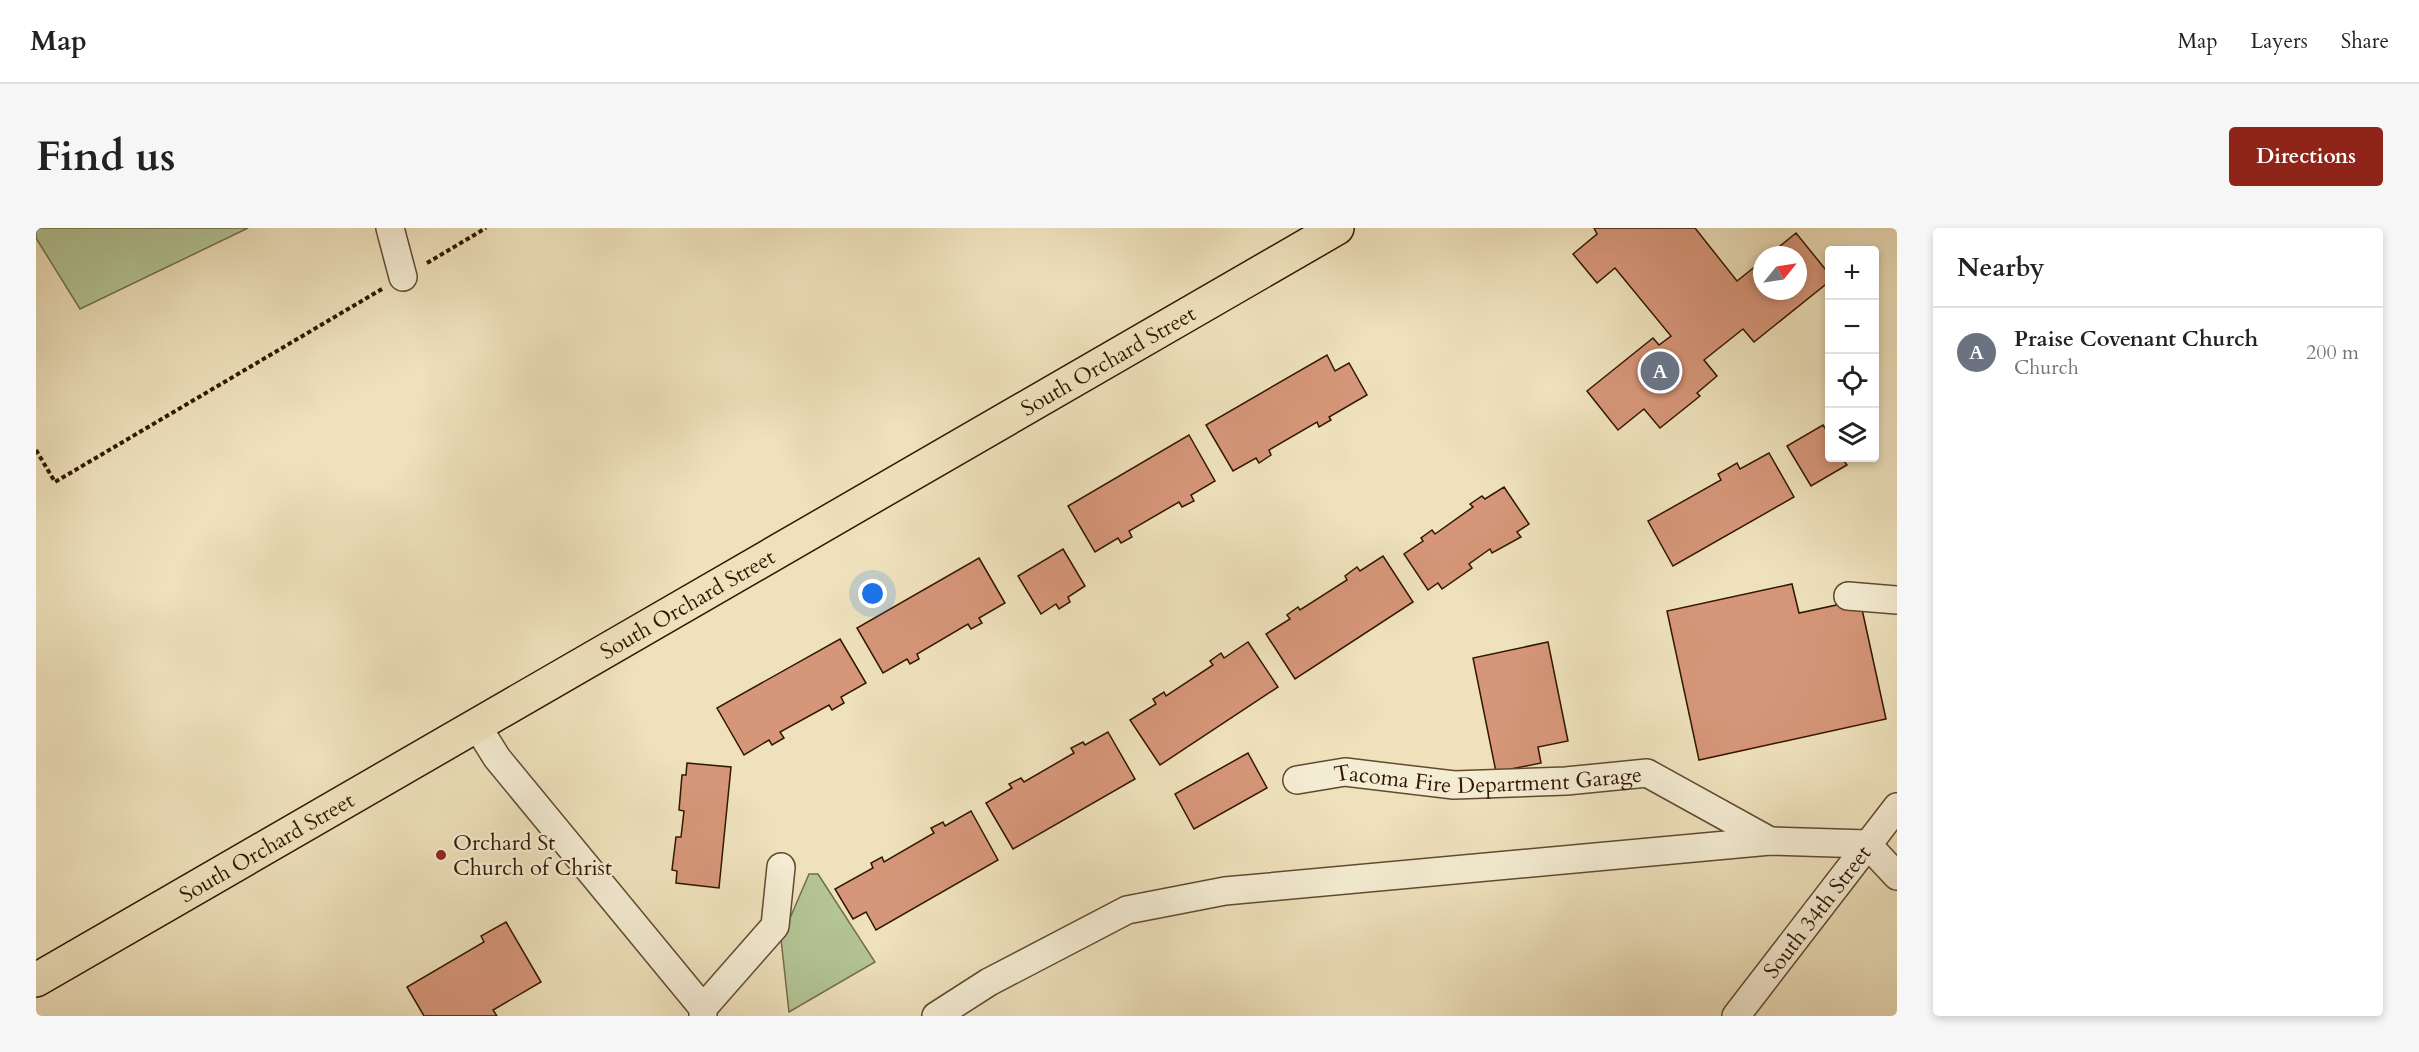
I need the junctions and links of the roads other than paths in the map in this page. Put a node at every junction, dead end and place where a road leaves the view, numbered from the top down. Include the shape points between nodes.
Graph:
1 (390, 228) edge
2 (1337, 228) edge
3 (403, 277) road end
4 (1848, 596) dead end
5 (1897, 600) edge
6 (477, 726) junction
7 (1297, 780) dead end
8 (1897, 807) edge
9 (1770, 841) junction
10 (1867, 844) junction
11 (780, 867) dead end
12 (1897, 876) edge
13 (36, 980) edge
14 (703, 1012) edge
15 (936, 1016) edge
16 (1736, 1016) edge

1 - 3 street
2 - 6 main road, South Orchard Street
4 - 5 street
6 - 13 main road, South Orchard Street
6 - 14 street via 497,758
7 - 9 street, Tacoma Fire Department Garage via 1345,772 1454,785 1647,774
8 - 10 street, South 34th Street
9 - 10 street
9 - 15 street via 1225,891 1127,910 989,982
10 - 12 street
10 - 16 street, South 34th Street
11 - 14 street via 775,926

